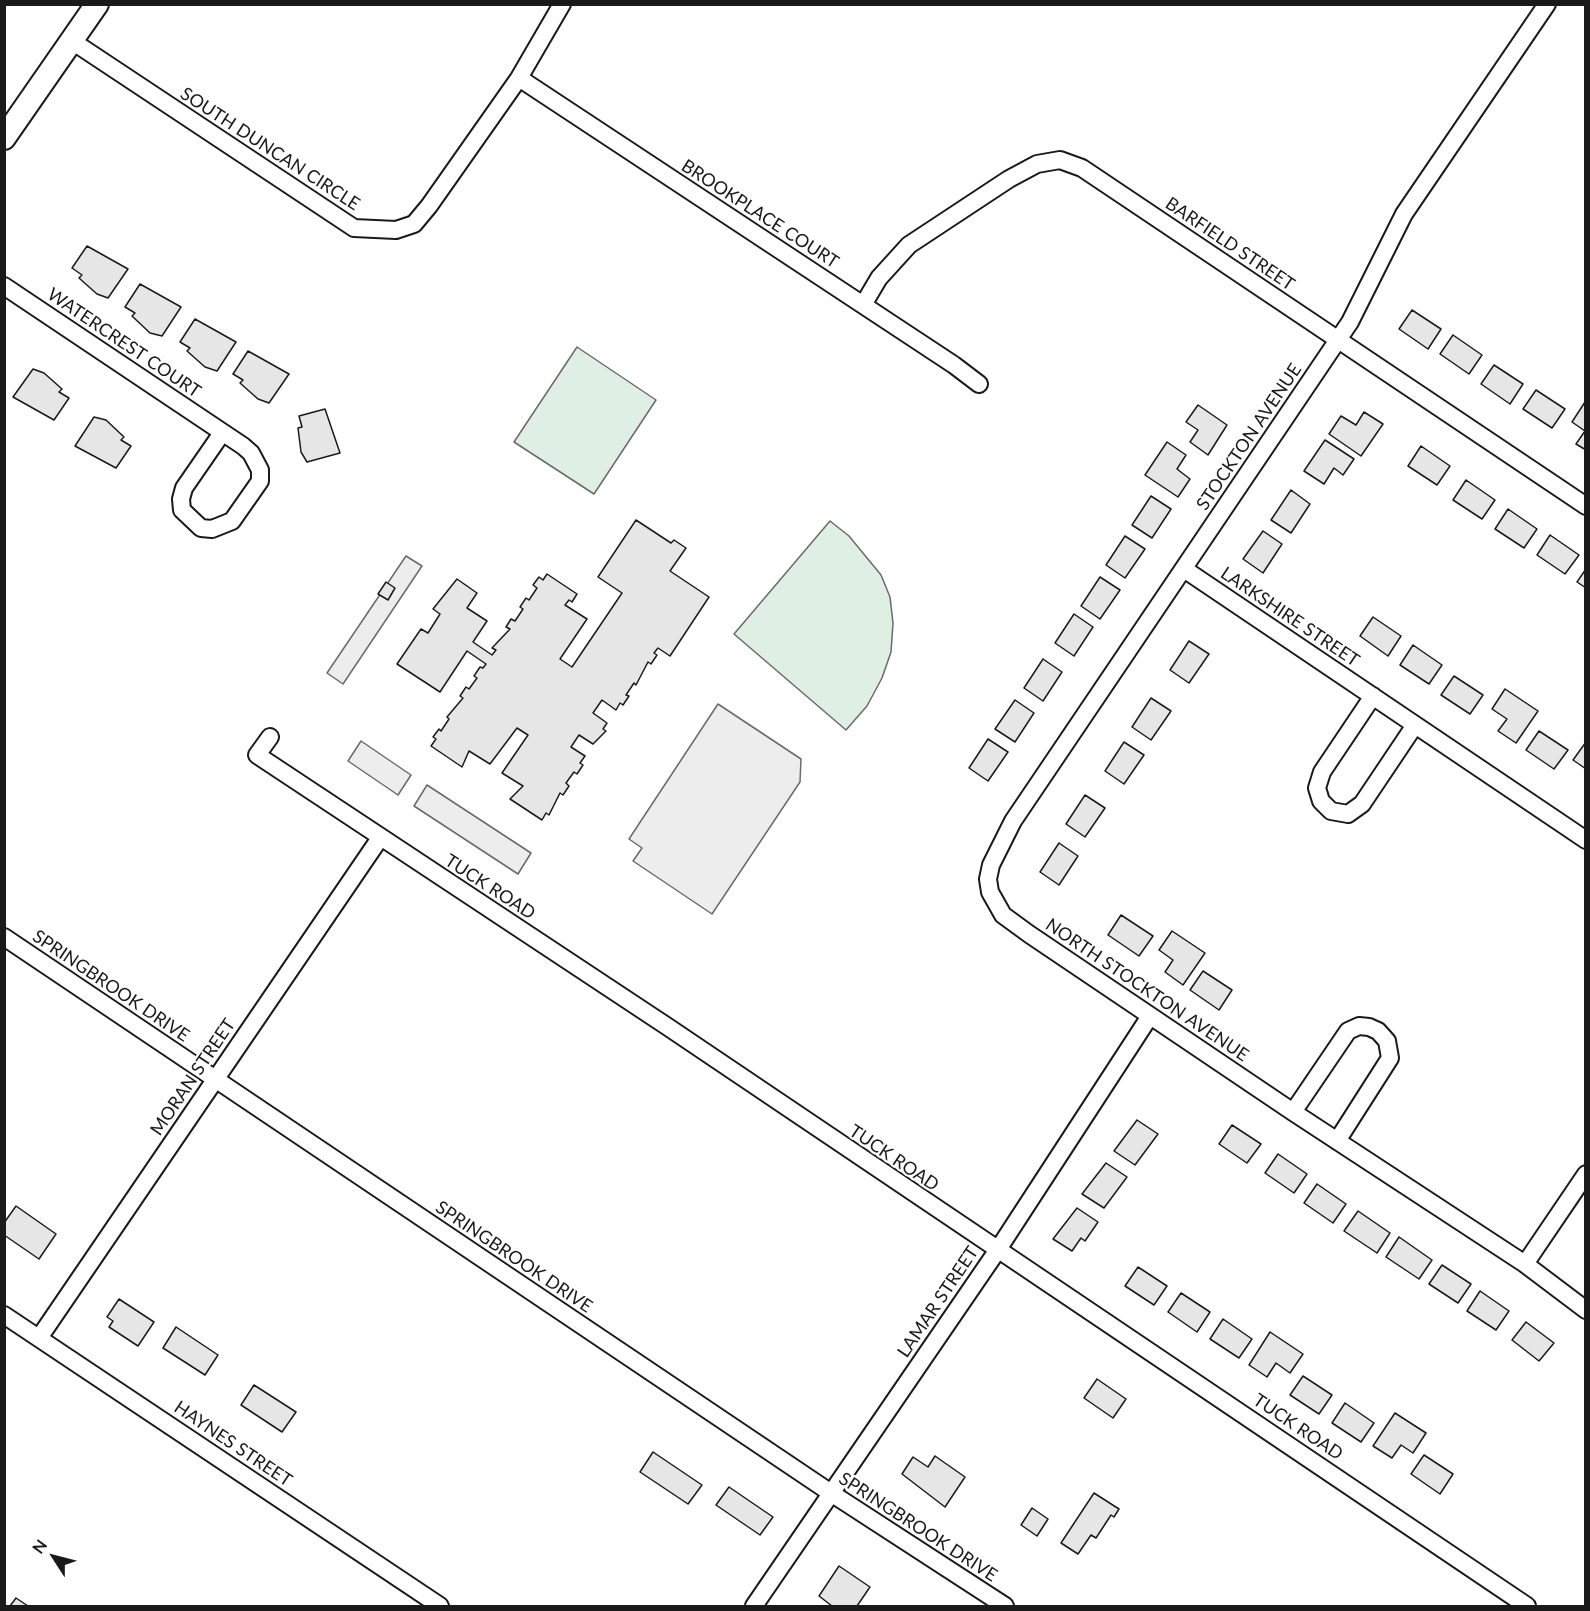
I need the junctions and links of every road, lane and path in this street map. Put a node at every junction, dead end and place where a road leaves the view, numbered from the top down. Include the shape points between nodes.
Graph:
1 (97, 4) edge
2 (562, 4) edge
3 (1547, 4) edge
4 (72, 41) junction
5 (519, 78) junction
6 (4, 138) edge
7 (4, 286) edge
8 (863, 305) junction
9 (1338, 339) junction
10 (978, 384) dead end
11 (222, 433) junction
12 (1586, 506) edge
13 (1184, 569) junction
14 (1373, 696) junction
15 (1415, 724) junction
16 (270, 737) dead end
17 (380, 838) junction
18 (1586, 840) edge
19 (990, 892) joint
20 (4, 937) edge
21 (1150, 1016) junction
22 (215, 1080) junction
23 (1293, 1112) junction
24 (1337, 1141) junction
25 (1586, 1174) edge
26 (997, 1251) junction
27 (1525, 1264) junction
28 (1586, 1310) edge
29 (4, 1315) edge
30 (39, 1338) junction
31 (831, 1493) junction
32 (440, 1606) edge
33 (754, 1606) edge
34 (1005, 1606) edge
35 (1527, 1606) edge

1 - 4 street
2 - 5 street, SOUTH DUNCAN CIRCLE
3 - 9 street, STOCKTON AVENUE via 1404,214 1359,306
4 - 5 street, SOUTH DUNCAN CIRCLE via 354,228 380,231 414,224
4 - 6 street
5 - 8 street, BROOKPLACE COURT
7 - 11 street, WATERCREST COURT
8 - 9 street, BARFIELD STREET via 879,278 909,245 1009,179 1037,164 1060,159 1082,168
8 - 10 street, BROOKPLACE COURT
9 - 12 street, BARFIELD STREET
9 - 13 street, STOCKTON AVENUE
11 - 11 street, WATERCREST COURT via 184,488 181,499 182,510 201,528 212,530 232,521 260,481 260,470 251,453
13 - 14 street, LARKSHIRE STREET
13 - 19 street, STOCKTON AVENUE via 1013,821 991,865
14 - 15 street, LARKSHIRE STREET
14 - 15 street via 1322,772 1317,788 1320,801 1331,811 1348,814 1362,804
15 - 18 street, LARKSHIRE STREET
16 - 17 street, TUCK ROAD via 257,756
17 - 22 street, MORAN STREET
17 - 26 street, TUCK ROAD via 668,1027
19 - 21 street, NORTH STOCKTON AVENUE via 1003,915
20 - 22 street, SPRINGBROOK DRIVE
21 - 23 street, NORTH STOCKTON AVENUE
21 - 26 street, LAMAR STREET
22 - 30 street, MORAN STREET
22 - 31 street, SPRINGBROOK DRIVE
23 - 24 street, NORTH STOCKTON AVENUE
23 - 24 street via 1348,1031 1359,1026 1378,1031 1387,1041 1390,1058
24 - 27 street, NORTH STOCKTON AVENUE
25 - 27 street
26 - 31 street, LAMAR STREET
26 - 35 street, TUCK ROAD
27 - 28 street, NORTH STOCKTON AVENUE
29 - 30 street, HAYNES STREET
30 - 32 street, HAYNES STREET
31 - 33 street, LAMAR STREET
31 - 34 street, SPRINGBROOK DRIVE

